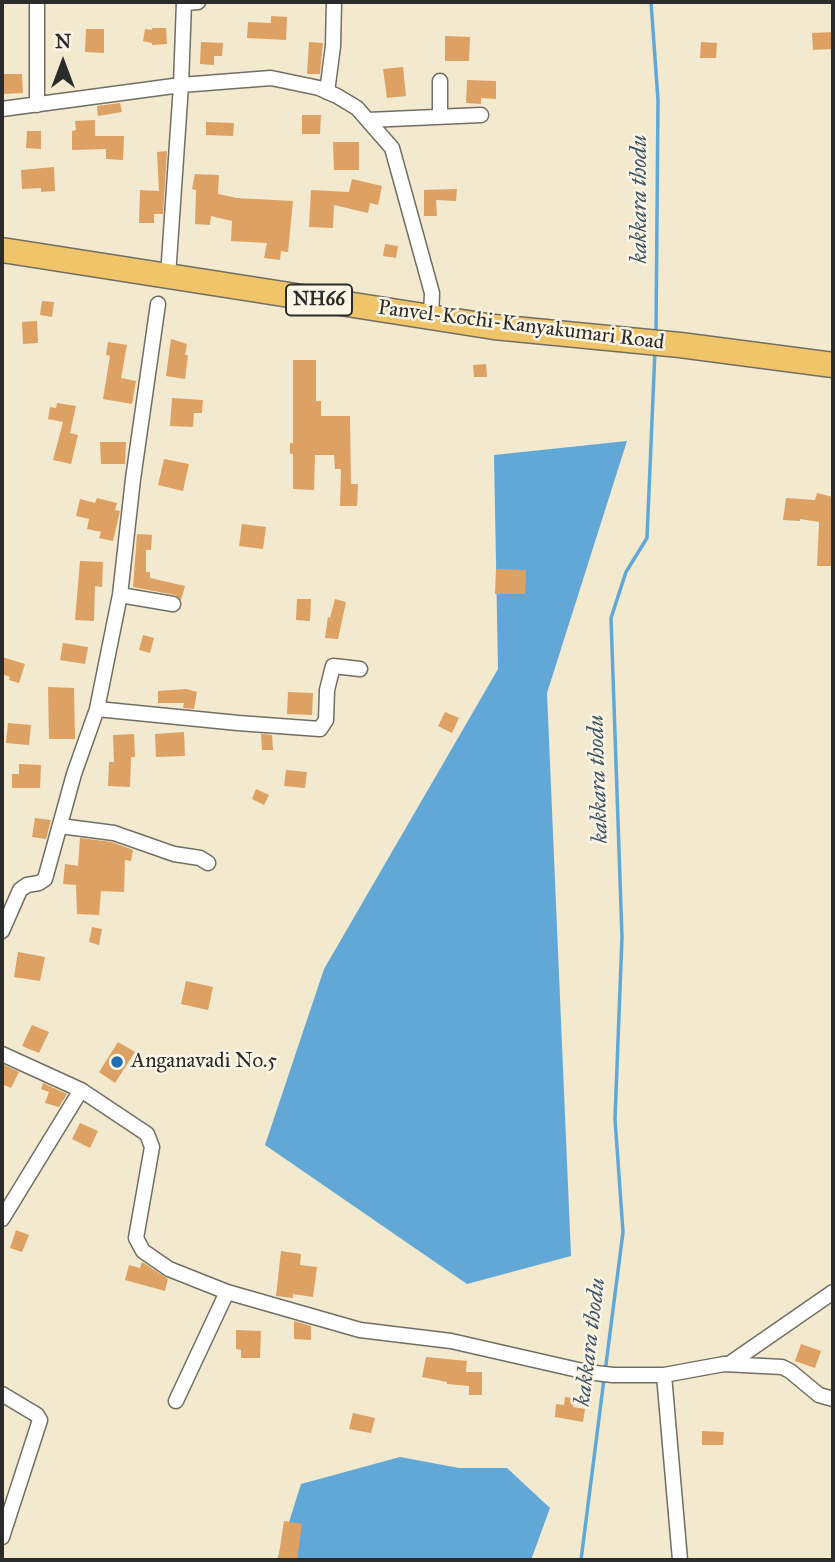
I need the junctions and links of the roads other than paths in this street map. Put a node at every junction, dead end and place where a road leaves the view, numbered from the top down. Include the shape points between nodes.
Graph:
1 (37, 2) edge
2 (188, 2) edge
3 (334, 2) edge
4 (440, 81) dead end
5 (181, 86) junction
6 (327, 92) junction
7 (37, 105) junction
8 (2, 109) edge
9 (481, 115) dead end
10 (440, 117) junction
11 (368, 120) junction
12 (2, 250) edge
13 (168, 276) junction
14 (158, 304) dead end
15 (431, 317) junction
16 (833, 365) edge
17 (120, 595) junction
18 (173, 604) dead end
19 (360, 669) dead end
20 (97, 709) junction
21 (60, 826) junction
22 (208, 863) dead end
23 (2, 931) edge
24 (2, 1054) edge
25 (81, 1090) junction
26 (2, 1219) edge
27 (227, 1292) junction
28 (833, 1292) edge
29 (729, 1364) junction
30 (664, 1374) junction
31 (2, 1394) edge
32 (833, 1399) edge
33 (176, 1401) dead end
34 (2, 1537) edge
35 (680, 1560) edge

1 - 7 street
2 - 5 street
3 - 6 street
4 - 10 street
5 - 6 street via 271,78
5 - 7 street
5 - 13 street
6 - 11 street via 357,108
7 - 8 street
9 - 10 street
10 - 11 street
11 - 15 street via 392,148 432,293
12 - 13 highway, Panvel-Kochi-Kanyakumari Road / NH66
13 - 15 highway, Panvel-Kochi-Kanyakumari Road / NH66
14 - 17 street
15 - 16 highway, Panvel-Kochi-Kanyakumari Road / NH66
17 - 18 street
17 - 20 street
19 - 20 street via 333,666 326,720 320,729
20 - 21 street
21 - 22 street via 114,833
21 - 23 street via 45,879 20,890
24 - 25 street
25 - 26 street
25 - 27 street via 151,1140 138,1245 169,1269
27 - 30 street via 360,1331 451,1340 587,1372
27 - 33 street
28 - 29 street
29 - 30 street
29 - 32 street via 782,1367 819,1395
30 - 35 street
31 - 34 street via 40,1420

